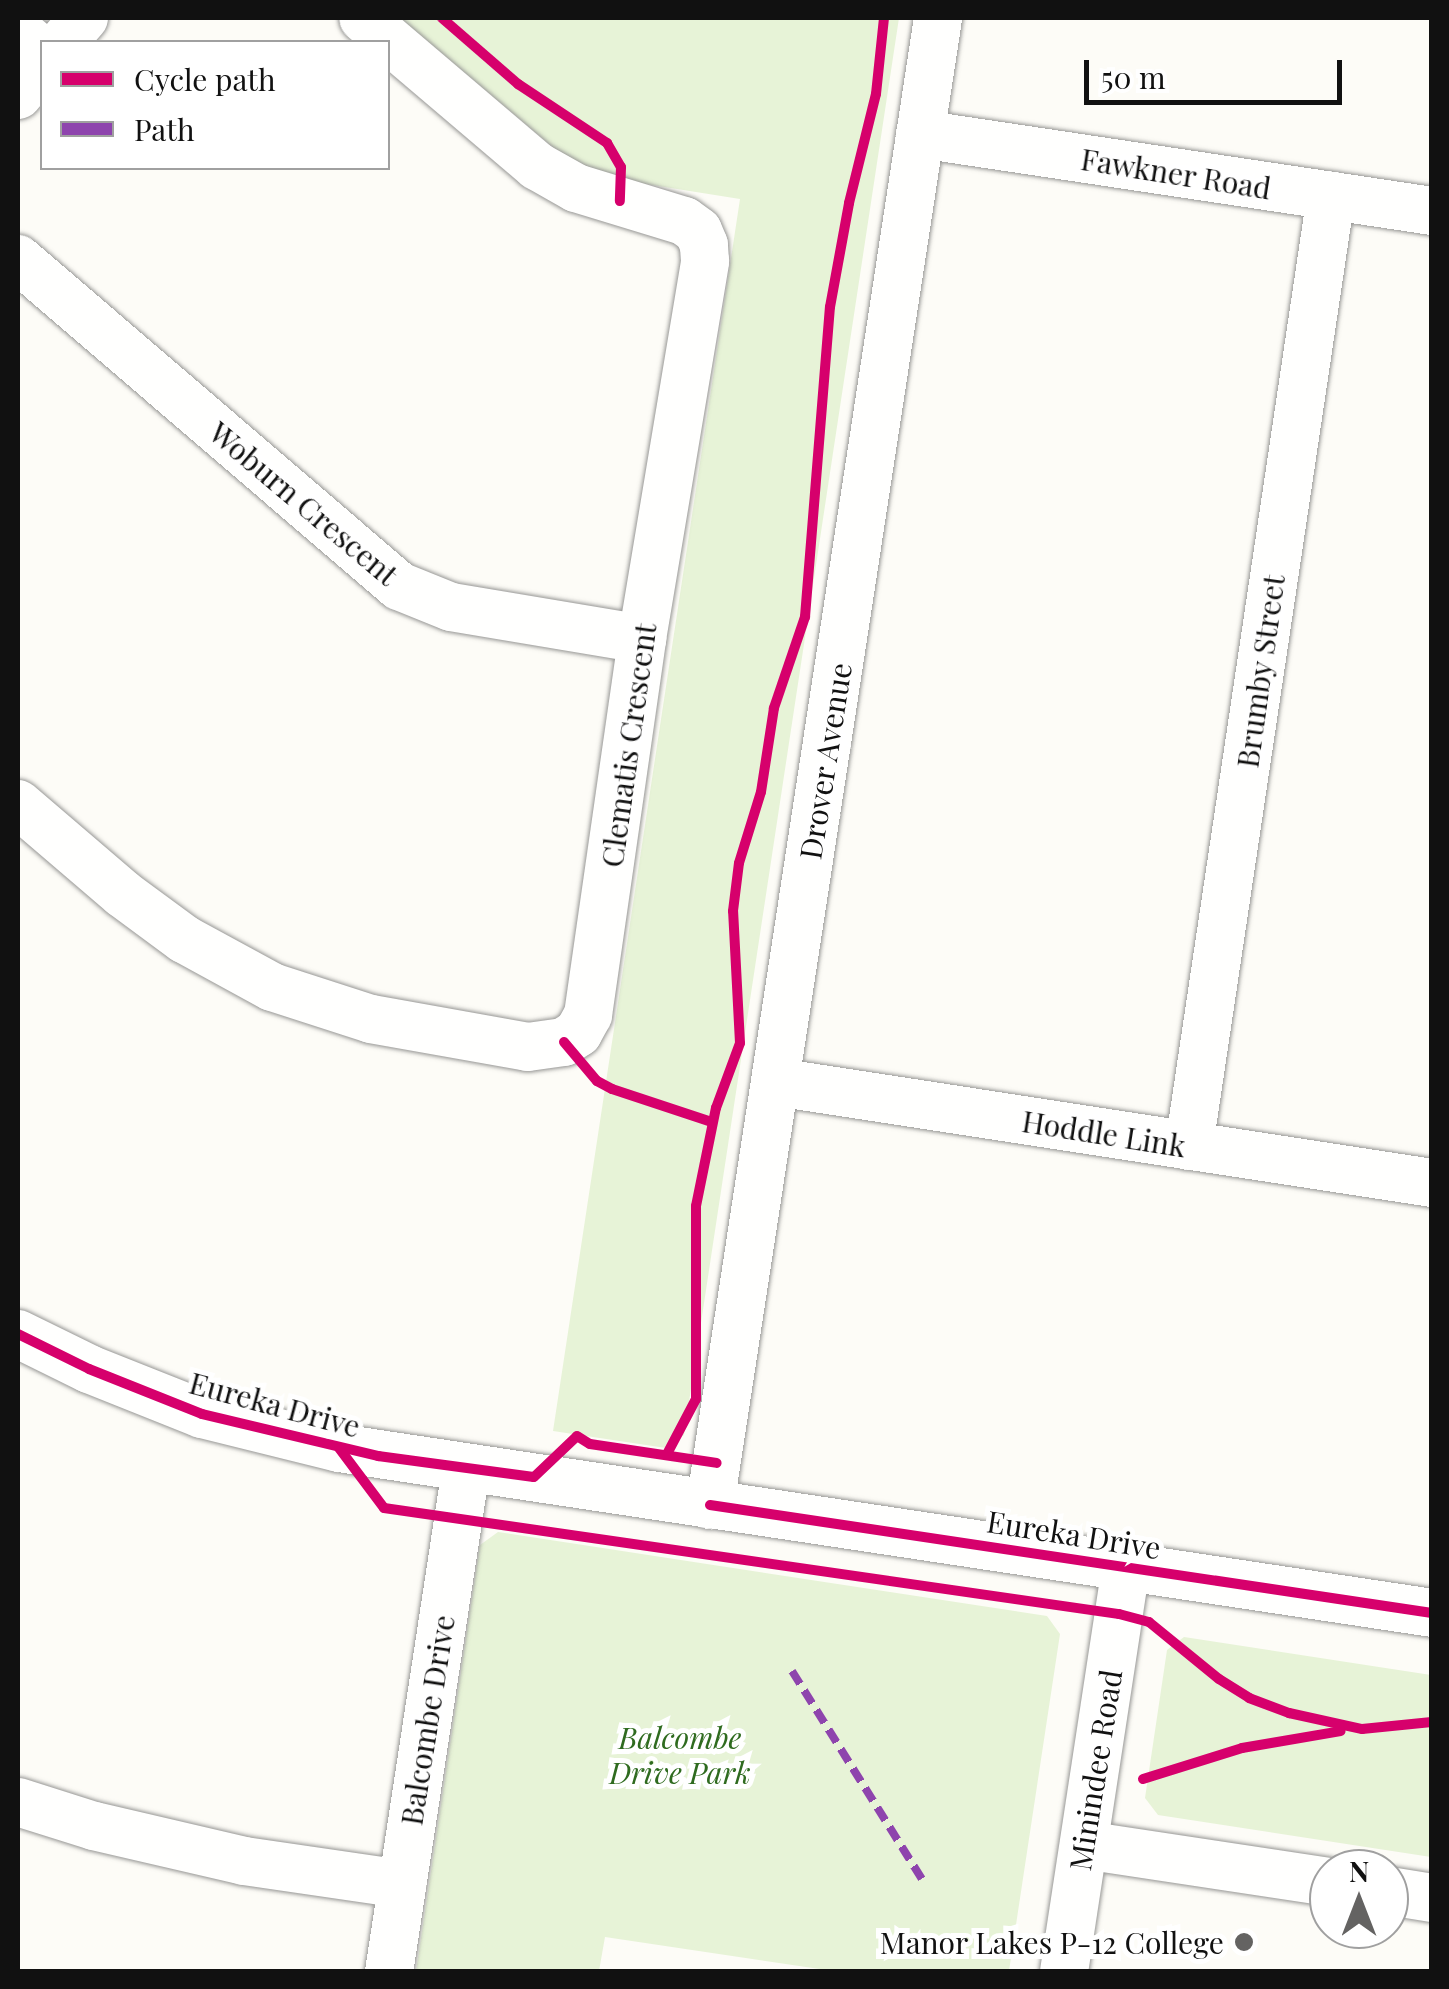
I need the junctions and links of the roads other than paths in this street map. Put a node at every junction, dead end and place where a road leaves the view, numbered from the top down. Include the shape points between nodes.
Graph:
1 (84, 18) edge
2 (363, 18) edge
3 (938, 18) edge
4 (18, 30) edge
5 (65, 40) edge
6 (389, 40) edge
7 (390, 41) edge
8 (40, 49) edge
9 (40, 68) edge
10 (18, 96) edge
11 (920, 134) junction
12 (1330, 196) junction
13 (1432, 211) edge
14 (18, 259) edge
15 (642, 639) junction
16 (18, 804) edge
17 (776, 1082) junction
18 (1189, 1146) junction
19 (1432, 1184) edge
20 (18, 1334) edge
21 (466, 1468) junction
22 (710, 1505) junction
23 (1126, 1568) junction
24 (1432, 1613) edge
25 (20, 1809) edge
26 (1084, 1845) junction
27 (1309, 1879) edge
28 (402, 1884) junction
29 (389, 1972) edge
30 (1064, 1972) edge

1 - 5 street
2 - 6 street, Clematis Crescent
3 - 11 street, Drover Avenue
4 - 8 street
7 - 15 street, Clematis Crescent via 537,166 576,188 664,214 698,232 705,261
9 - 10 street
11 - 12 street, Fawkner Road
11 - 17 street, Drover Avenue
12 - 13 street, Fawkner Road
12 - 18 street, Brumby Street
14 - 15 street, Woburn Crescent via 398,586 451,607
15 - 16 street, Clematis Crescent via 595,985 588,1015 564,1042 528,1047 371,1019 272,987 184,939
17 - 18 street, Hoddle Link
17 - 22 street, Drover Avenue
18 - 19 street, Hoddle Link
20 - 21 street, Eureka Drive via 202,1414 324,1446
21 - 22 street, Eureka Drive
21 - 28 street, Balcombe Drive
22 - 23 street, Eureka Drive
23 - 24 street, Eureka Drive
23 - 26 street, Minindee Road
25 - 28 street via 244,1861
26 - 27 street
26 - 30 street, Minindee Road
28 - 29 street, Balcombe Drive

